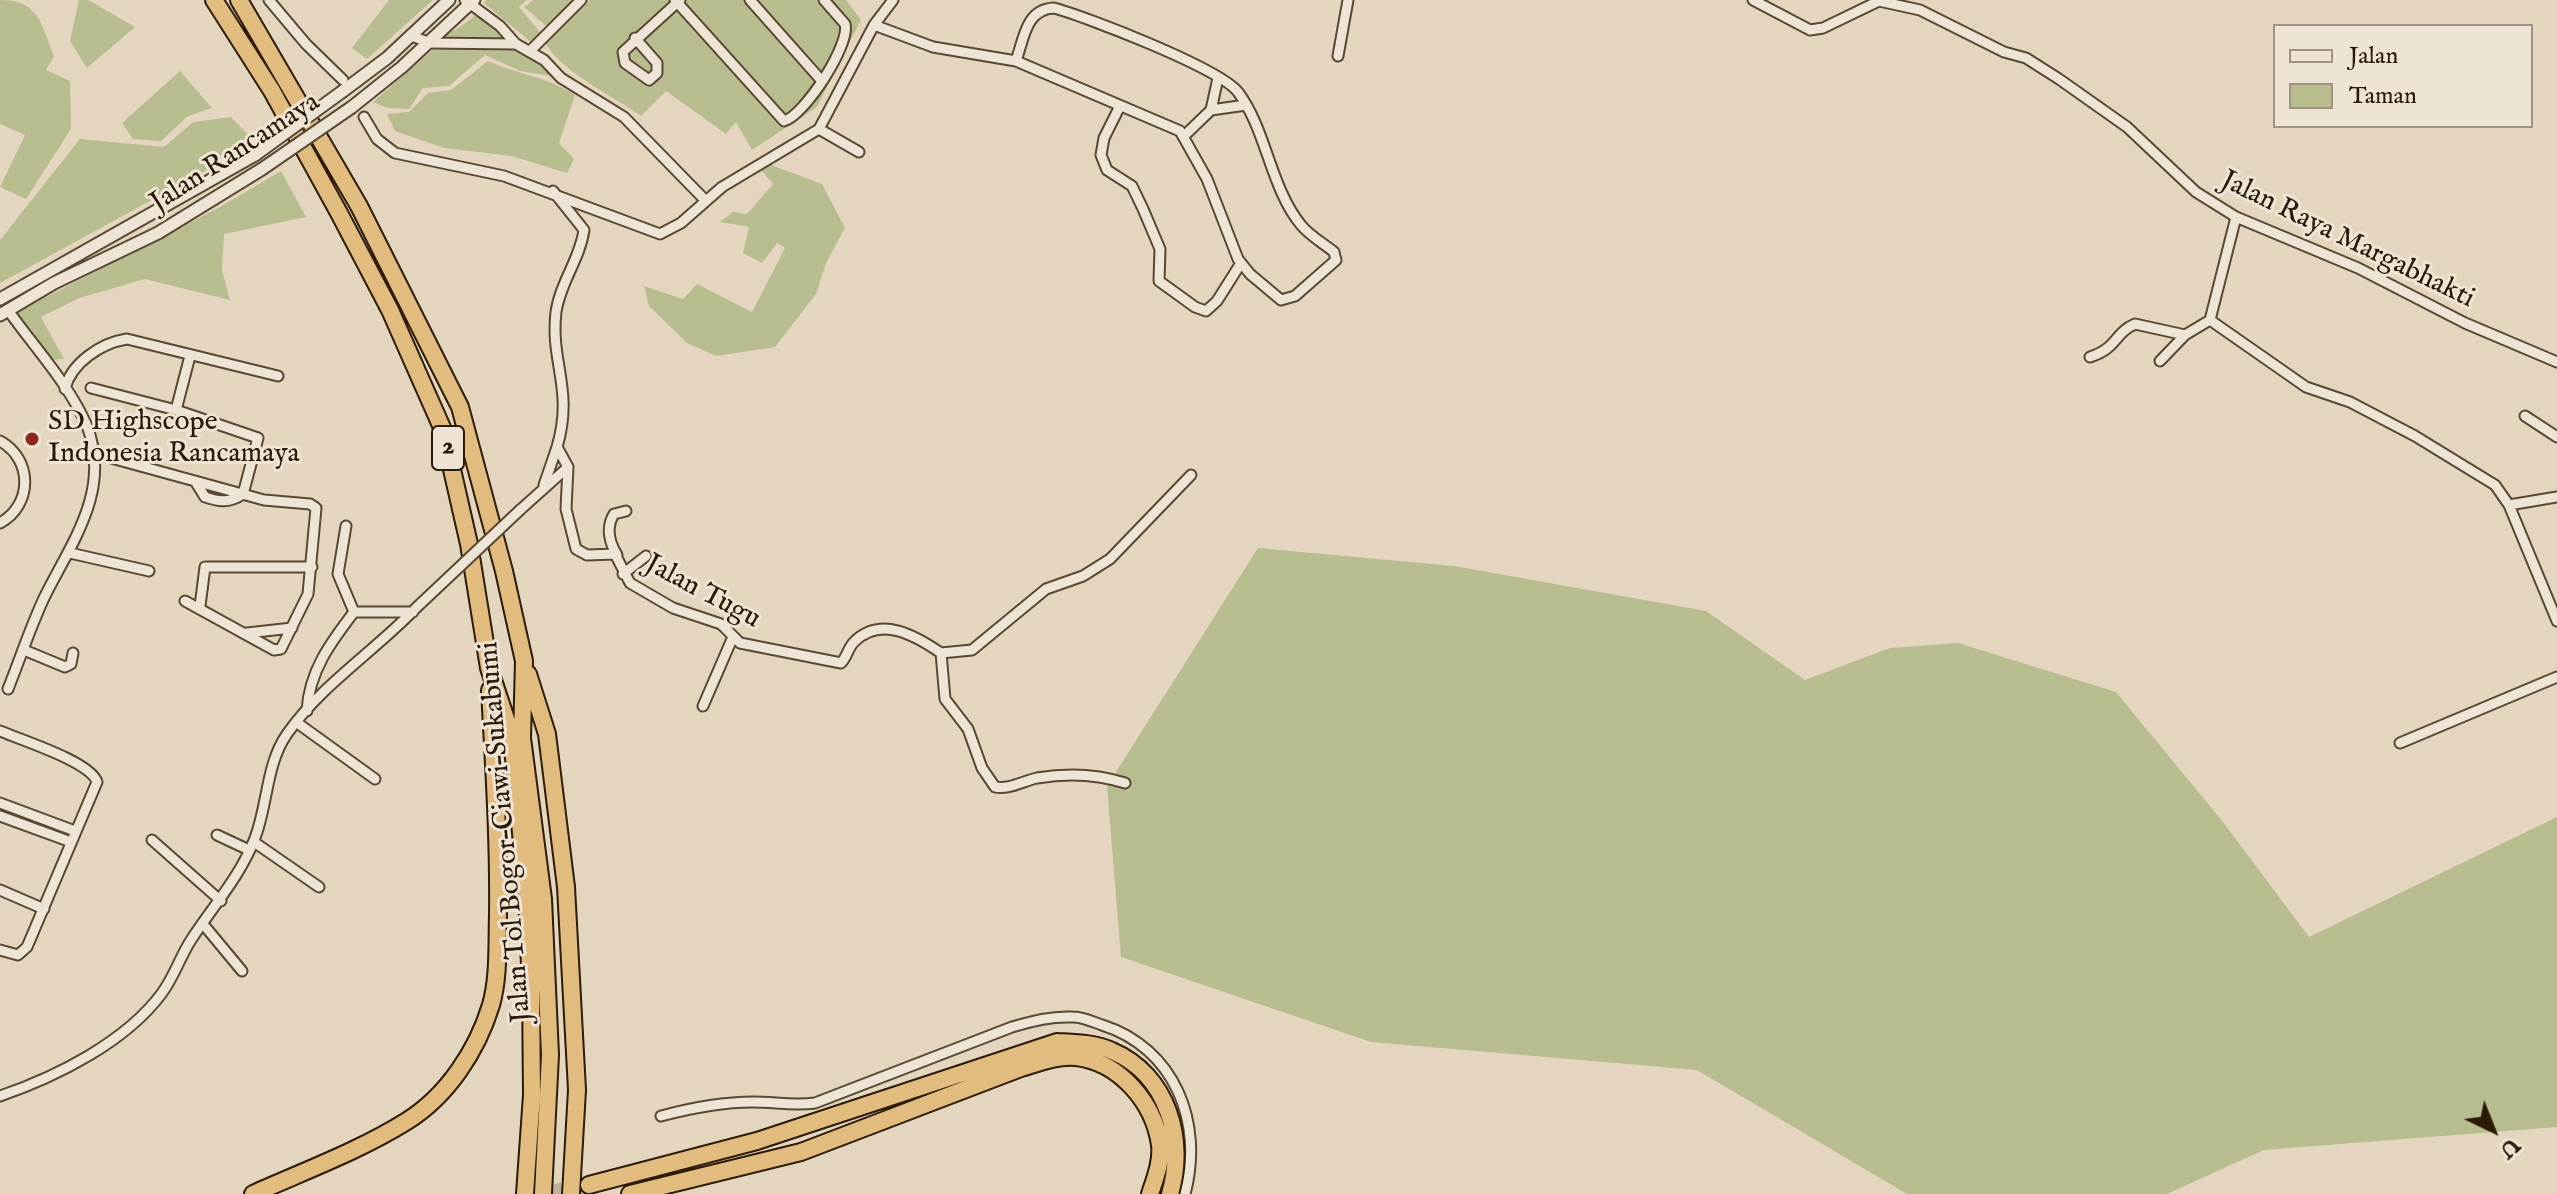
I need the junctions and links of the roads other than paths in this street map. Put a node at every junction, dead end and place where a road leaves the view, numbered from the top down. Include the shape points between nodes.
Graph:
1 (214, 0) edge
2 (239, 0) edge
3 (269, 0) edge
4 (449, 0) edge
5 (581, 0) edge
6 (750, 0) edge
7 (824, 0) edge
8 (893, 0) edge
9 (1348, 0) edge
10 (1753, 0) edge
11 (470, 1) edge
12 (678, 1) edge
13 (874, 25) junction
14 (412, 36) junction
15 (635, 38) junction
16 (430, 43) junction
17 (516, 44) junction
18 (530, 51) junction
19 (1338, 56) dead end
20 (1016, 61) junction
21 (1218, 78) junction
22 (821, 80) junction
23 (343, 86) junction
24 (1246, 105) junction
25 (1120, 106) junction
26 (1211, 110) junction
27 (364, 117) dead end
28 (819, 129) junction
29 (1184, 136) junction
30 (859, 152) dead end
31 (553, 191) junction
32 (705, 200) junction
33 (2236, 217) junction
34 (1241, 263) junction
35 (0, 299) edge
36 (4, 312) edge
37 (2210, 320) junction
38 (2185, 335) junction
39 (190, 356) junction
40 (2090, 357) dead end
41 (2160, 361) dead end
42 (2557, 362) edge
43 (278, 376) dead end
44 (91, 388) dead end
45 (65, 389) junction
46 (176, 410) junction
47 (2525, 416) dead end
48 (2557, 437) edge
49 (0, 441) edge
50 (557, 447) junction
51 (93, 453) junction
52 (568, 467) junction
53 (1191, 475) dead end
54 (544, 485) junction
55 (243, 494) junction
56 (2557, 497) edge
57 (2509, 505) junction
58 (626, 511) dead end
59 (0, 523) edge
60 (346, 526) dead end
61 (70, 553) junction
62 (618, 555) junction
63 (646, 556) dead end
64 (312, 567) junction
65 (149, 571) dead end
66 (623, 574) junction
67 (185, 601) dead end
68 (200, 606) junction
69 (415, 610) junction
70 (354, 612) junction
71 (2557, 621) edge
72 (292, 628) junction
73 (247, 633) junction
74 (732, 639) junction
75 (24, 650) junction
76 (73, 653) dead end
77 (941, 653) junction
78 (524, 661) junction
79 (489, 668) junction
80 (2557, 677) edge
81 (8, 689) dead end
82 (703, 706) dead end
83 (307, 711) junction
84 (296, 722) junction
85 (0, 731) edge
86 (2400, 743) dead end
87 (375, 779) dead end
88 (1125, 783) dead end
89 (0, 803) edge
90 (0, 816) edge
91 (75, 831) junction
92 (217, 835) dead end
93 (152, 840) dead end
94 (71, 842) junction
95 (251, 846) junction
96 (319, 887) dead end
97 (0, 890) edge
98 (535, 898) junction
99 (221, 901) junction
100 (44, 909) junction
101 (203, 924) junction
102 (0, 950) edge
103 (242, 971) dead end
104 (0, 1096) edge
105 (661, 1116) dead end
106 (589, 1185) tunnel mouth
107 (253, 1194) edge
108 (525, 1194) edge
109 (543, 1194) edge
110 (571, 1194) edge
111 (630, 1194) edge
112 (1150, 1194) edge
113 (1170, 1194) edge
114 (1185, 1194) edge

1 - 79 highway, Jalan Tol Bogor–Ciawi–Sukabumi / 2 via 339,213 390,310 443,430
2 - 78 highway, Jalan Tol Bogor–Ciawi–Sukabumi / 2 via 359,206 460,407
3 - 23 street
4 - 14 street, Jalan Rancamaya
5 - 18 street
6 - 22 street
7 - 22 street via 847,32
8 - 13 street
9 - 19 street
10 - 33 street, Jalan Raya Margabhakti via 1810,30 1879,1 1920,10 2026,58 2085,96 2127,127 2196,192
11 - 16 street, Jalan Rancamaya
11 - 17 street
12 - 15 street
12 - 22 street via 781,120 796,114
13 - 20 street via 933,47
13 - 28 street
14 - 16 street
14 - 23 street, Jalan Rancamaya
15 - 15 street via 623,60 649,80 657,73 657,63
16 - 17 street
16 - 36 street, Jalan Rancamaya, bridge via 352,107 262,169 158,233
17 - 18 street
18 - 32 street via 572,86 624,117
20 - 21 street via 1032,16 1054,8
20 - 25 street
21 - 24 street
21 - 26 street
23 - 35 street, Jalan Rancamaya, bridge via 255,155
24 - 26 street
24 - 34 street via 1296,217 1337,257 1286,301
25 - 29 street
25 - 34 street via 1101,155 1104,167 1129,182 1138,197 1160,249 1159,281 1206,311
26 - 29 street
27 - 31 street via 377,139 395,153
28 - 30 street
28 - 32 street
29 - 34 street
31 - 32 street via 660,234
31 - 50 street via 584,230 556,326 566,402
33 - 37 street
33 - 42 street, Jalan Raya Margabhakti
36 - 45 street
37 - 38 street
37 - 57 street via 2306,387 2350,402 2436,448 2495,485
38 - 40 street via 2135,324 2109,350
38 - 41 street
39 - 43 street
39 - 45 street via 121,340 77,366
39 - 46 street
44 - 46 street
45 - 51 street via 86,426
46 - 55 street via 256,435 258,445
47 - 48 street
49 - 59 street via 18,456 26,484 15,511
50 - 52 street
50 - 54 street
51 - 55 street
51 - 61 street via 93,494
52 - 54 street
52 - 62 street, Jalan Tugu via 566,509 573,545 587,555
53 - 77 street via 1110,559 1046,589 972,650
54 - 69 street, bridge
55 - 64 street via 316,508
56 - 57 street
57 - 71 street
58 - 62 street via 614,514 608,527
60 - 70 street via 338,574
61 - 65 street
61 - 75 street
62 - 66 street, Jalan Tugu
63 - 66 street
64 - 68 street via 205,567
64 - 72 street via 308,594
66 - 74 street, Jalan Tugu via 673,608 721,624
67 - 68 street
68 - 73 street
69 - 70 street
69 - 83 street
70 - 83 street via 318,664
72 - 73 street
72 - 73 street via 278,650
74 - 77 street, Jalan Tugu via 841,663 861,636 891,630 911,633
74 - 82 street
75 - 76 street via 65,667
75 - 81 street
77 - 88 street via 945,699 968,729 995,787 1090,775
78 - 98 highway, Jalan Tol Bogor–Ciawi–Sukabumi / 2 via 522,738
78 - 110 highway via 547,734 566,887 577,1090
79 - 98 highway, Jalan Tol Bogor–Ciawi–Sukabumi / 2 via 512,737
79 - 107 highway via 498,809 497,963 491,1005 468,1059 408,1120
80 - 86 street
83 - 84 street
84 - 87 street
84 - 95 street via 278,751
85 - 91 street via 96,776
89 - 91 street
90 - 94 street
91 - 94 street
92 - 95 street
93 - 99 street
94 - 100 street
95 - 96 street
95 - 99 street
97 - 100 street
98 - 108 highway, Jalan Tol Bogor–Ciawi–Sukabumi / 2
98 - 109 highway, Jalan Tol Bogor–Ciawi–Sukabumi / 2 via 550,1094
99 - 101 street
100 - 102 street via 24,952
101 - 103 street
101 - 104 street via 163,991 139,1018 80,1058
105 - 114 street via 753,1102 815,1103 1012,1027 1043,1018 1076,1017 1140,1041 1169,1073 1191,1140
106 - 113 highway via 757,1141 1057,1042 1113,1051 1152,1081 1173,1122 1177,1148
111 - 112 highway via 801,1152 1021,1068 1076,1057 1105,1067 1145,1101 1160,1148

